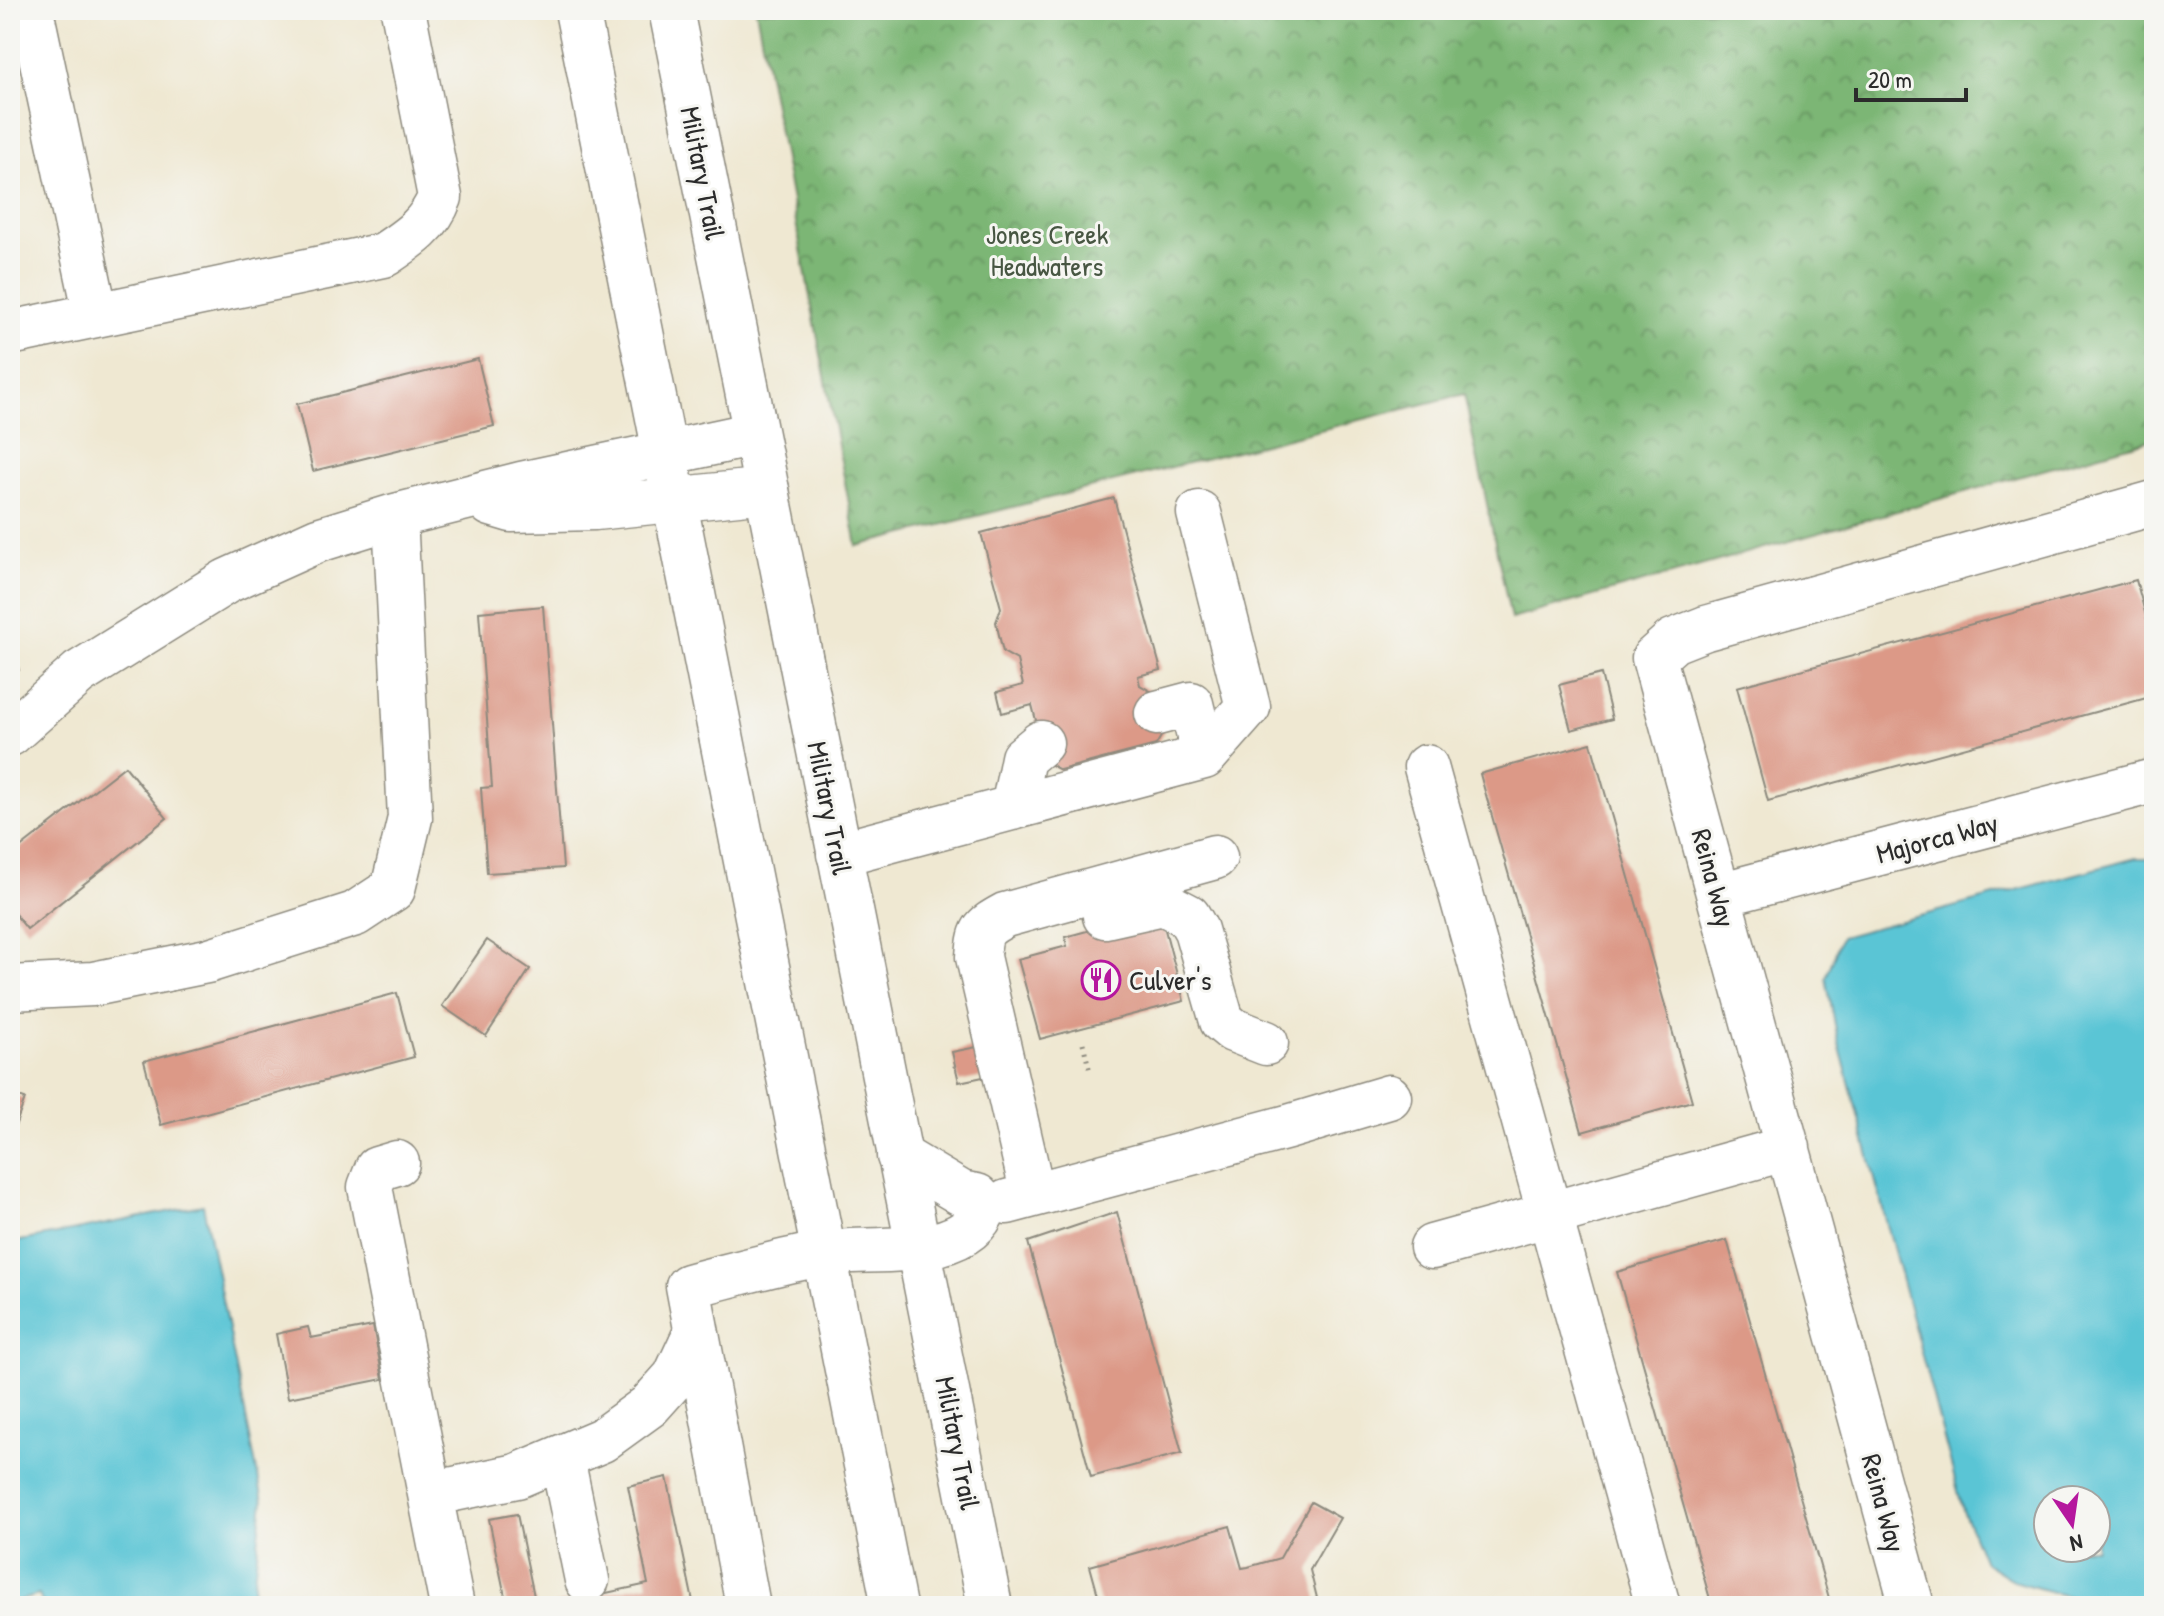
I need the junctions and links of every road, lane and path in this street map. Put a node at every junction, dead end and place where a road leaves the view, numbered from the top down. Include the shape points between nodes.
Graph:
1 (31, 10) edge
2 (403, 10) edge
3 (577, 10) edge
4 (671, 10) edge
5 (96, 315) junction
6 (10, 333) edge
7 (755, 434) junction
8 (664, 454) junction
9 (767, 490) junction
10 (469, 499) junction
11 (674, 500) junction
12 (2154, 503) edge
13 (1199, 513) dead end
14 (395, 516) junction
15 (1235, 656) junction
16 (10, 734) edge
17 (1041, 743) dead end
18 (1204, 757) junction
19 (1426, 767) dead end
20 (2154, 781) edge
21 (1013, 808) junction
22 (839, 854) junction
23 (1215, 857) dead end
24 (1146, 892) junction
25 (1719, 895) junction
26 (10, 988) edge
27 (1083, 1043) dead end
28 (1266, 1043) dead end
29 (1090, 1072) dead end
30 (1389, 1097) dead end
31 (1788, 1148) junction
32 (899, 1156) junction
33 (397, 1163) dead end
34 (1033, 1195) junction
35 (985, 1207) junction
36 (1551, 1214) junction
37 (1432, 1247) dead end
38 (919, 1249) junction
39 (824, 1253) junction
40 (696, 1332) junction
41 (562, 1458) junction
42 (430, 1494) junction
43 (587, 1580) dead end
44 (452, 1606) edge
45 (748, 1606) edge
46 (894, 1606) edge
47 (990, 1606) edge
48 (1658, 1606) edge
49 (1912, 1606) edge

1 - 5 main road
2 - 5 main road via 440,197 424,225 384,255
3 - 8 main road
4 - 7 main road, Military Trail
5 - 6 main road
7 - 8 main road
7 - 9 main road, Military Trail
8 - 10 main road
8 - 11 main road
9 - 11 main road
9 - 22 main road, Military Trail
10 - 11 main road via 511,510
10 - 14 main road
11 - 39 main road
12 - 25 main road, Reina Way via 1706,628 1673,641 1654,658
13 - 15 main road
14 - 16 main road via 318,540 227,581 79,673
14 - 26 main road via 410,818 393,889 355,914 207,961 93,984
15 - 18 main road via 1248,707
15 - 18 main road via 1174,708
17 - 21 main road via 1023,758
18 - 21 main road
19 - 36 main road
20 - 25 main road, Majorca Way
21 - 22 main road
22 - 32 main road, Military Trail
23 - 24 main road
24 - 28 main road via 1188,916 1222,1021
24 - 34 main road via 1005,915 986,925 980,937 982,977
25 - 31 main road, Reina Way
27 - 29 path
30 - 34 main road
31 - 36 main road
31 - 49 main road, Reina Way
32 - 35 main road via 961,1193 977,1196
32 - 38 main road, Military Trail
33 - 42 main road via 377,1169 370,1187
34 - 35 main road
35 - 38 main road via 981,1218 955,1238
36 - 37 main road
36 - 48 main road
38 - 39 main road
38 - 47 main road, Military Trail
39 - 40 main road via 688,1286
39 - 46 main road
40 - 41 main road via 675,1377 649,1406 602,1440
40 - 45 main road
41 - 42 main road via 517,1476
41 - 43 main road
42 - 44 main road

